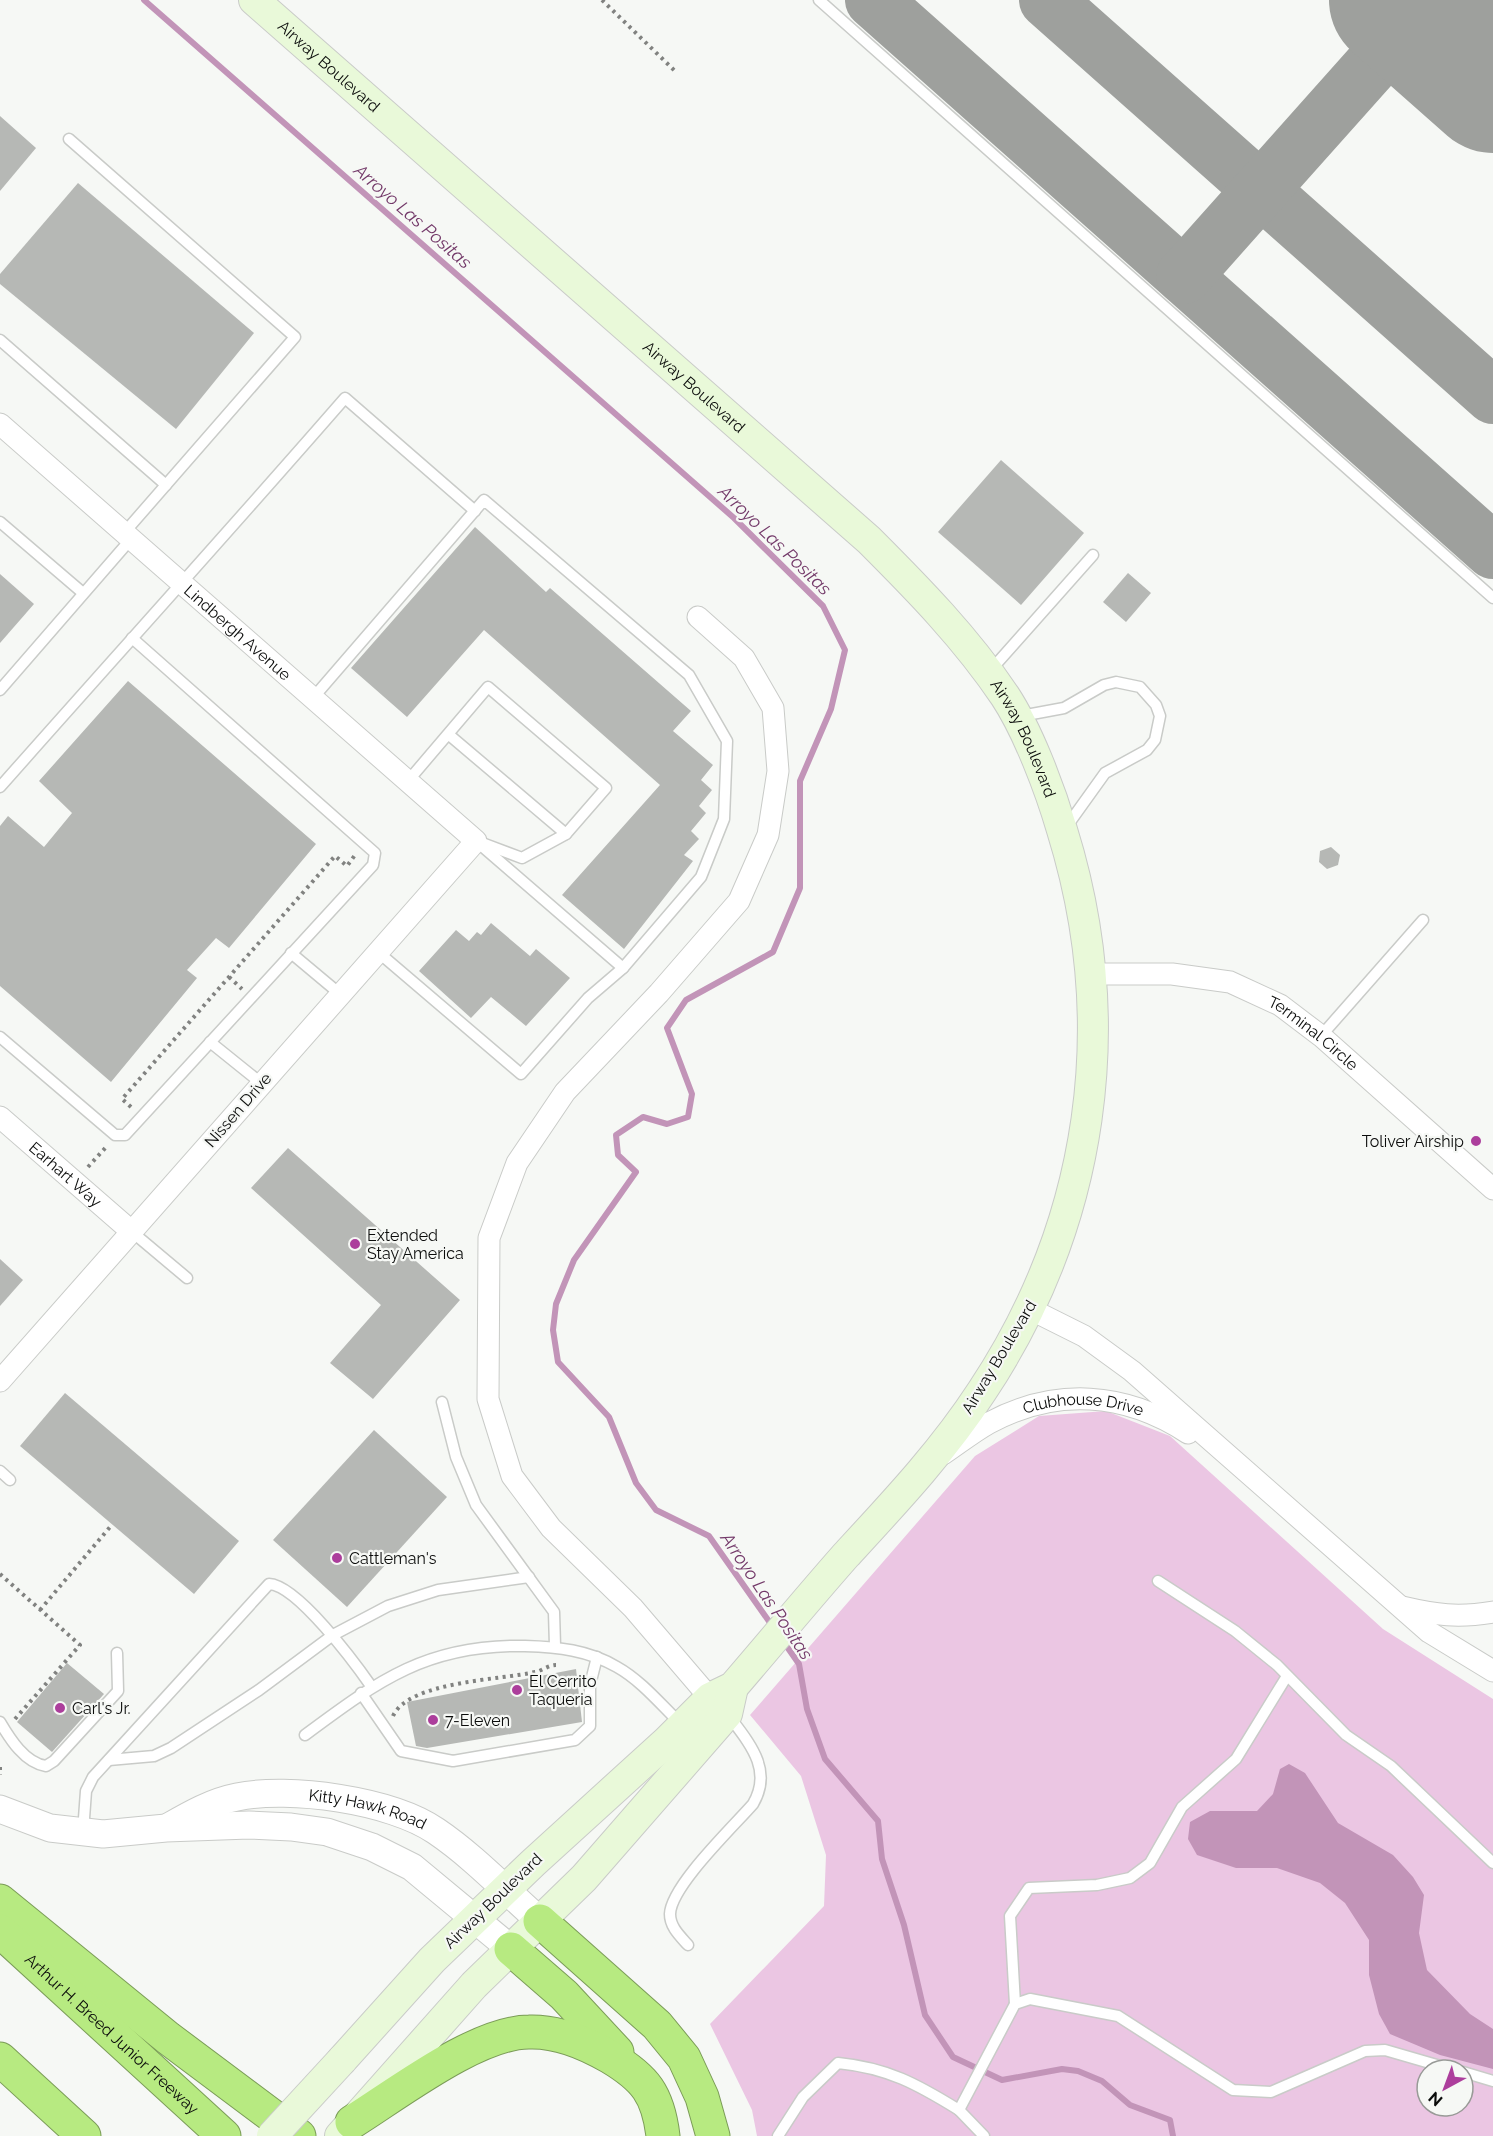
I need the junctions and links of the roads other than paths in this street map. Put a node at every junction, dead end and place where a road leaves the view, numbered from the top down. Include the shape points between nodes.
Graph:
1 (254, 0) edge
2 (819, 0) edge
3 (69, 140) dead end
4 (0, 340) edge
5 (0, 424) edge
6 (166, 485) junction
7 (475, 511) junction
8 (0, 522) edge
9 (127, 536) junction
10 (1093, 555) dead end
11 (183, 584) junction
12 (83, 593) junction
13 (1493, 598) edge
14 (698, 617) dead end
15 (132, 638) junction
16 (988, 674) junction
17 (0, 690) edge
18 (313, 698) junction
19 (1016, 717) junction
20 (448, 734) junction
21 (408, 781) junction
22 (1, 783) edge
23 (1063, 831) junction
24 (566, 834) junction
25 (476, 841) junction
26 (1423, 920) dead end
27 (378, 952) junction
28 (291, 954) junction
29 (622, 968) junction
30 (1091, 974) junction
31 (340, 994) junction
32 (1321, 1036) junction
33 (0, 1037) edge
34 (210, 1042) junction
35 (261, 1083) junction
36 (0, 1117) edge
37 (1493, 1190) edge
38 (131, 1231) junction
39 (187, 1278) dead end
40 (1030, 1309) junction
41 (0, 1381) edge
42 (442, 1402) dead end
43 (928, 1464) junction
44 (1240, 1466) junction
45 (0, 1471) edge
46 (10, 1480) dead end
47 (529, 1577) junction
48 (1158, 1581) dead end
49 (1397, 1606) junction
50 (1493, 1612) edge
51 (333, 1635) junction
52 (555, 1646) junction
53 (117, 1653) dead end
54 (597, 1657) junction
55 (1490, 1665) edge
56 (1287, 1676) junction
57 (371, 1686) junction
58 (361, 1693) junction
59 (723, 1699) junction
60 (5, 1720) edge
61 (682, 1725) junction
62 (305, 1735) dead end
63 (109, 1760) junction
64 (0, 1809) edge
65 (166, 1828) junction
66 (83, 1832) junction
67 (1493, 1863) edge
68 (505, 1890) junction
69 (0, 1900) edge
70 (475, 1918) junction
71 (540, 1921) junction
72 (0, 1931) edge
73 (688, 1945) dead end
74 (511, 1949) junction
75 (1015, 2004) junction
76 (0, 2059) edge
77 (1415, 2059) edge
78 (636, 2073) junction
79 (1475, 2076) edge
80 (1493, 2081) edge
81 (962, 2105) junction
82 (346, 2129) edge
83 (84, 2136) edge
84 (224, 2136) edge
85 (272, 2136) edge
86 (299, 2136) edge
87 (663, 2136) edge
88 (713, 2136) edge
89 (778, 2136) edge
90 (984, 2136) edge

1 - 16 main road, Airway Boulevard via 869,540 942,614
2 - 13 lane
3 - 6 lane via 295,338
4 - 6 lane
5 - 9 street, Lindbergh Avenue
6 - 9 lane
7 - 11 lane via 345,398
7 - 18 lane
7 - 29 lane via 484,500 689,675 727,741 724,819 701,877
8 - 12 lane
9 - 11 street, Lindbergh Avenue
9 - 12 lane
10 - 16 lane
11 - 15 lane
11 - 18 street, Lindbergh Avenue
12 - 17 lane
14 - 59 street via 744,658 773,708 778,771 768,835 739,901 565,1092 518,1163 489,1238 488,1399 512,1476 551,1528
15 - 22 lane
15 - 28 lane via 375,854 373,865
16 - 19 main road, Airway Boulevard
18 - 21 street, Lindbergh Avenue
19 - 23 main road, Airway Boulevard via 1049,787
19 - 23 lane via 1064,708 1116,682 1140,687 1156,705 1160,716 1155,740 1147,750 1105,773
20 - 21 lane
20 - 24 lane
20 - 24 lane via 488,687 606,788
21 - 25 street, Lindbergh Avenue
23 - 30 main road, Airway Boulevard via 1077,878
24 - 25 lane via 522,858
25 - 27 street, Nissen Drive
25 - 29 lane
26 - 32 lane
27 - 29 lane via 521,1074 588,998
27 - 31 street, Nissen Drive
28 - 31 lane
28 - 34 lane
30 - 32 street, Terminal Circle via 1172,974 1230,982 1280,1005
30 - 40 main road, Airway Boulevard via 1094,1034 1081,1160 1062,1231
31 - 35 street, Nissen Drive
32 - 37 street, Terminal Circle
33 - 34 lane via 115,1135 125,1135
34 - 35 lane
35 - 38 street, Nissen Drive
36 - 38 street, Earhart Way
38 - 39 lane
38 - 41 street, Nissen Drive
40 - 43 main road, Airway Boulevard via 982,1391
40 - 44 street, Clubhouse Drive via 1084,1336 1132,1371
42 - 47 lane via 456,1457 476,1505
43 - 44 street, Clubhouse Drive via 989,1423 1069,1397 1117,1401 1166,1419
43 - 59 main road, Airway Boulevard
44 - 49 street, Clubhouse Drive
45 - 46 lane
47 - 51 lane via 438,1590 388,1606
47 - 52 lane via 554,1612
48 - 56 lane via 1235,1631
49 - 50 street via 1456,1617
49 - 55 street, Clubhouse Drive via 1428,1632
51 - 57 lane
51 - 63 lane via 171,1748 154,1756
51 - 63 lane via 280,1586 269,1584
52 - 54 lane
52 - 57 lane via 489,1646 451,1652 421,1661
53 - 60 lane via 118,1691 46,1766 38,1765 21,1752
54 - 58 lane via 590,1685 590,1726 575,1740 514,1753 453,1761 401,1751
54 - 61 lane via 633,1678
56 - 67 lane via 1346,1736 1391,1766
56 - 75 lane via 1236,1759 1182,1807 1150,1863 1130,1878 1097,1885 1029,1888 1010,1916
57 - 58 lane
58 - 62 lane
59 - 61 main road, Airway Boulevard
59 - 71 main road, Airway Boulevard via 584,1878
59 - 73 lane via 760,1761 761,1785 753,1804 685,1881 674,1899 672,1926
61 - 68 main road, Airway Boulevard
63 - 66 lane via 86,1791
64 - 66 street, Kitty Hawk Road via 50,1828
65 - 66 street, Kitty Hawk Road via 104,1834
65 - 68 street, Kitty Hawk Road via 209,1805 238,1796 349,1798 403,1814 435,1830
65 - 70 street, Kitty Hawk Road via 291,1827 327,1832 372,1847 412,1867
68 - 70 main road, Airway Boulevard
68 - 71 street, Kitty Hawk Road
69 - 86 highway via 168,2038
70 - 74 street, Kitty Hawk Road
70 - 85 main road, Airway Boulevard, bridge
71 - 74 main road, Airway Boulevard
71 - 88 highway via 657,2025 684,2058 702,2097
72 - 84 highway, Arthur H. Breed Junior Freeway
74 - 78 highway via 564,1995
74 - 82 main road, Airway Boulevard
75 - 77 lane via 1030,1999 1118,2016 1233,2090 1271,2092 1365,2051 1385,2050
75 - 81 lane
76 - 83 highway
78 - 82 highway via 568,2037 528,2031 490,2039
78 - 87 highway via 660,2114
79 - 80 lane
81 - 89 lane via 871,2066 838,2063 804,2097
81 - 90 lane

